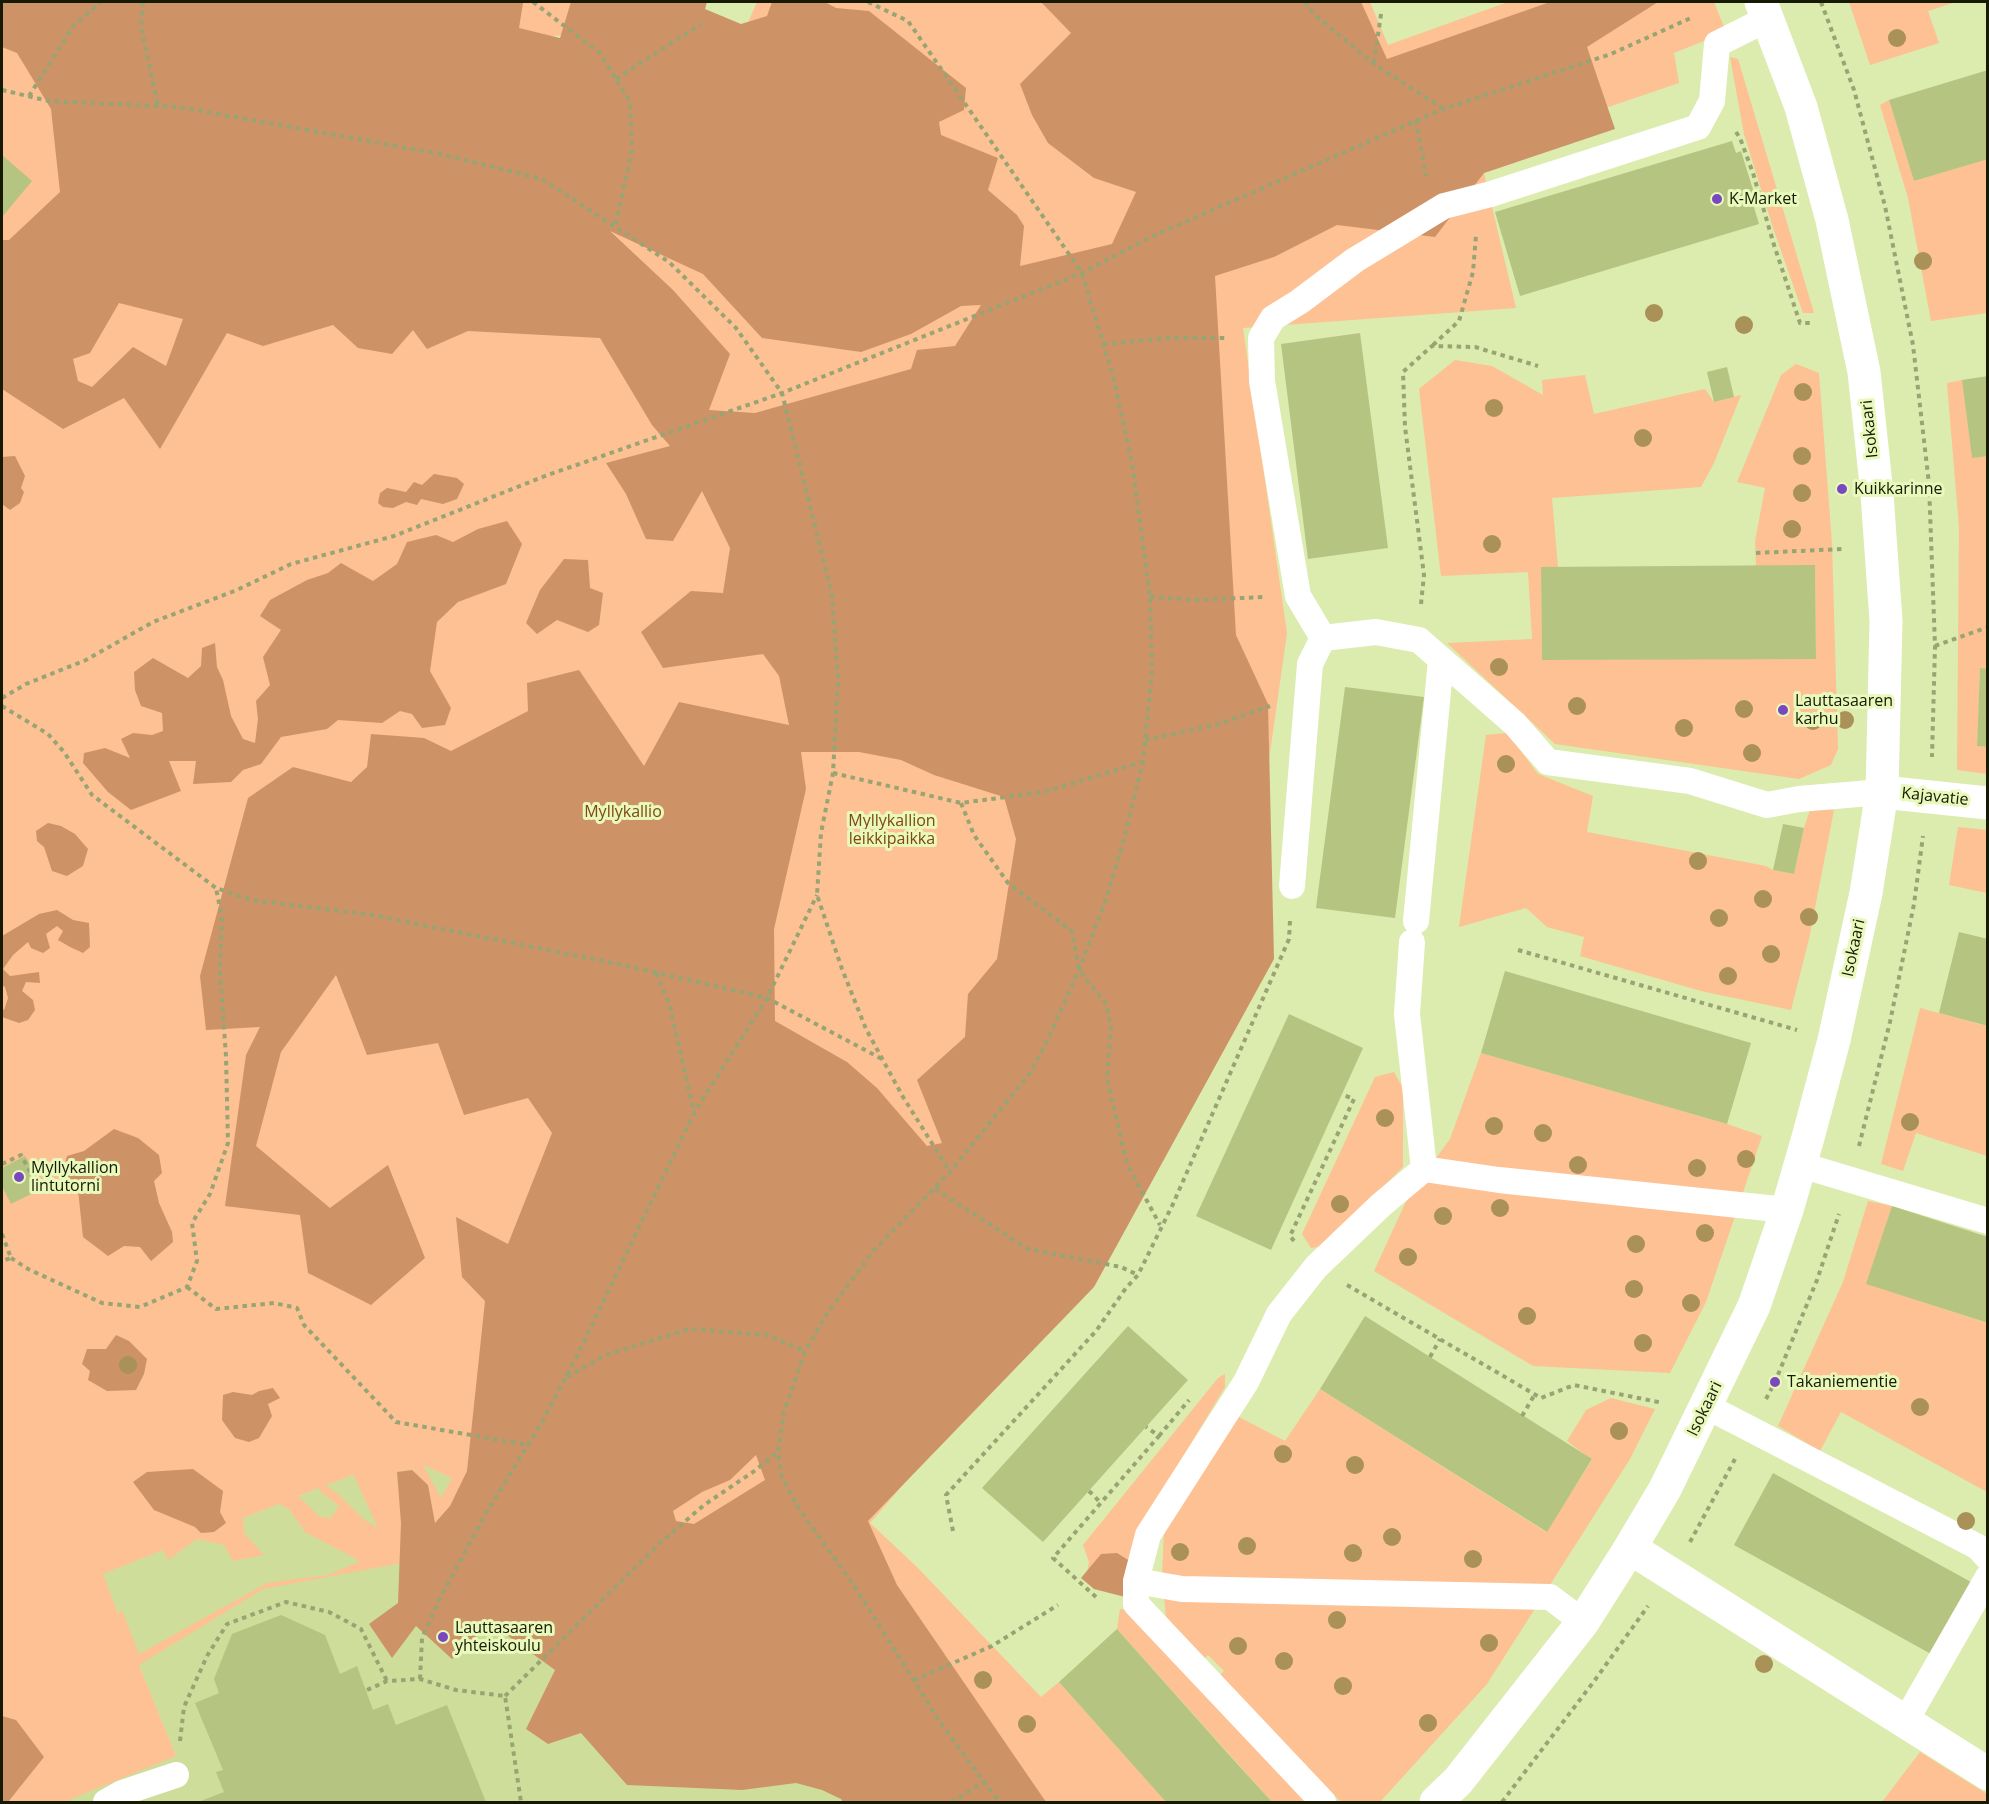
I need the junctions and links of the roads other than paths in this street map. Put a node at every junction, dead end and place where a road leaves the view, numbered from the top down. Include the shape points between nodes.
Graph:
1 (1764, 10) edge
2 (1323, 638) junction
3 (1442, 660) junction
4 (1882, 792) junction
5 (1988, 803) edge
6 (1292, 886) road end
7 (1801, 1165) junction
8 (1424, 1169) junction
9 (1788, 1210) junction
10 (1988, 1221) edge
11 (1708, 1403) junction
12 (1630, 1548) junction
13 (1988, 1558) edge
14 (1988, 1577) edge
15 (1136, 1581) junction
16 (1582, 1622) junction
17 (1905, 1722) junction
18 (1988, 1774) edge
19 (176, 1775) road end
20 (106, 1803) edge
21 (1323, 1803) edge
22 (1436, 1803) edge

1 - 2 lane via 1717,44 1712,101 1698,127 1443,206 1355,260 1273,318 1261,338 1262,381 1298,596
1 - 4 street, Isokaari via 1801,107 1832,220 1864,372 1886,621
2 - 3 lane via 1376,632 1419,640
2 - 6 lane via 1310,664
3 - 4 lane via 1515,724 1548,762 1690,781 1767,805
3 - 8 lane via 1407,1014
4 - 5 street, Kajavatie
4 - 7 street, Isokaari via 1866,893 1834,1040
7 - 9 street, Isokaari
7 - 10 lane
8 - 9 lane
8 - 15 lane via 1316,1267 1279,1314 1246,1382 1148,1535
9 - 11 street, Isokaari via 1754,1306
11 - 12 street, Isokaari via 1665,1490
11 - 13 lane via 1978,1547
12 - 16 street, Isokaari
12 - 17 street
14 - 17 lane
15 - 16 lane via 1182,1589 1550,1597
15 - 21 lane via 1136,1604
16 - 22 street, Isokaari via 1458,1781
17 - 18 street
19 - 20 lane via 122,1793

